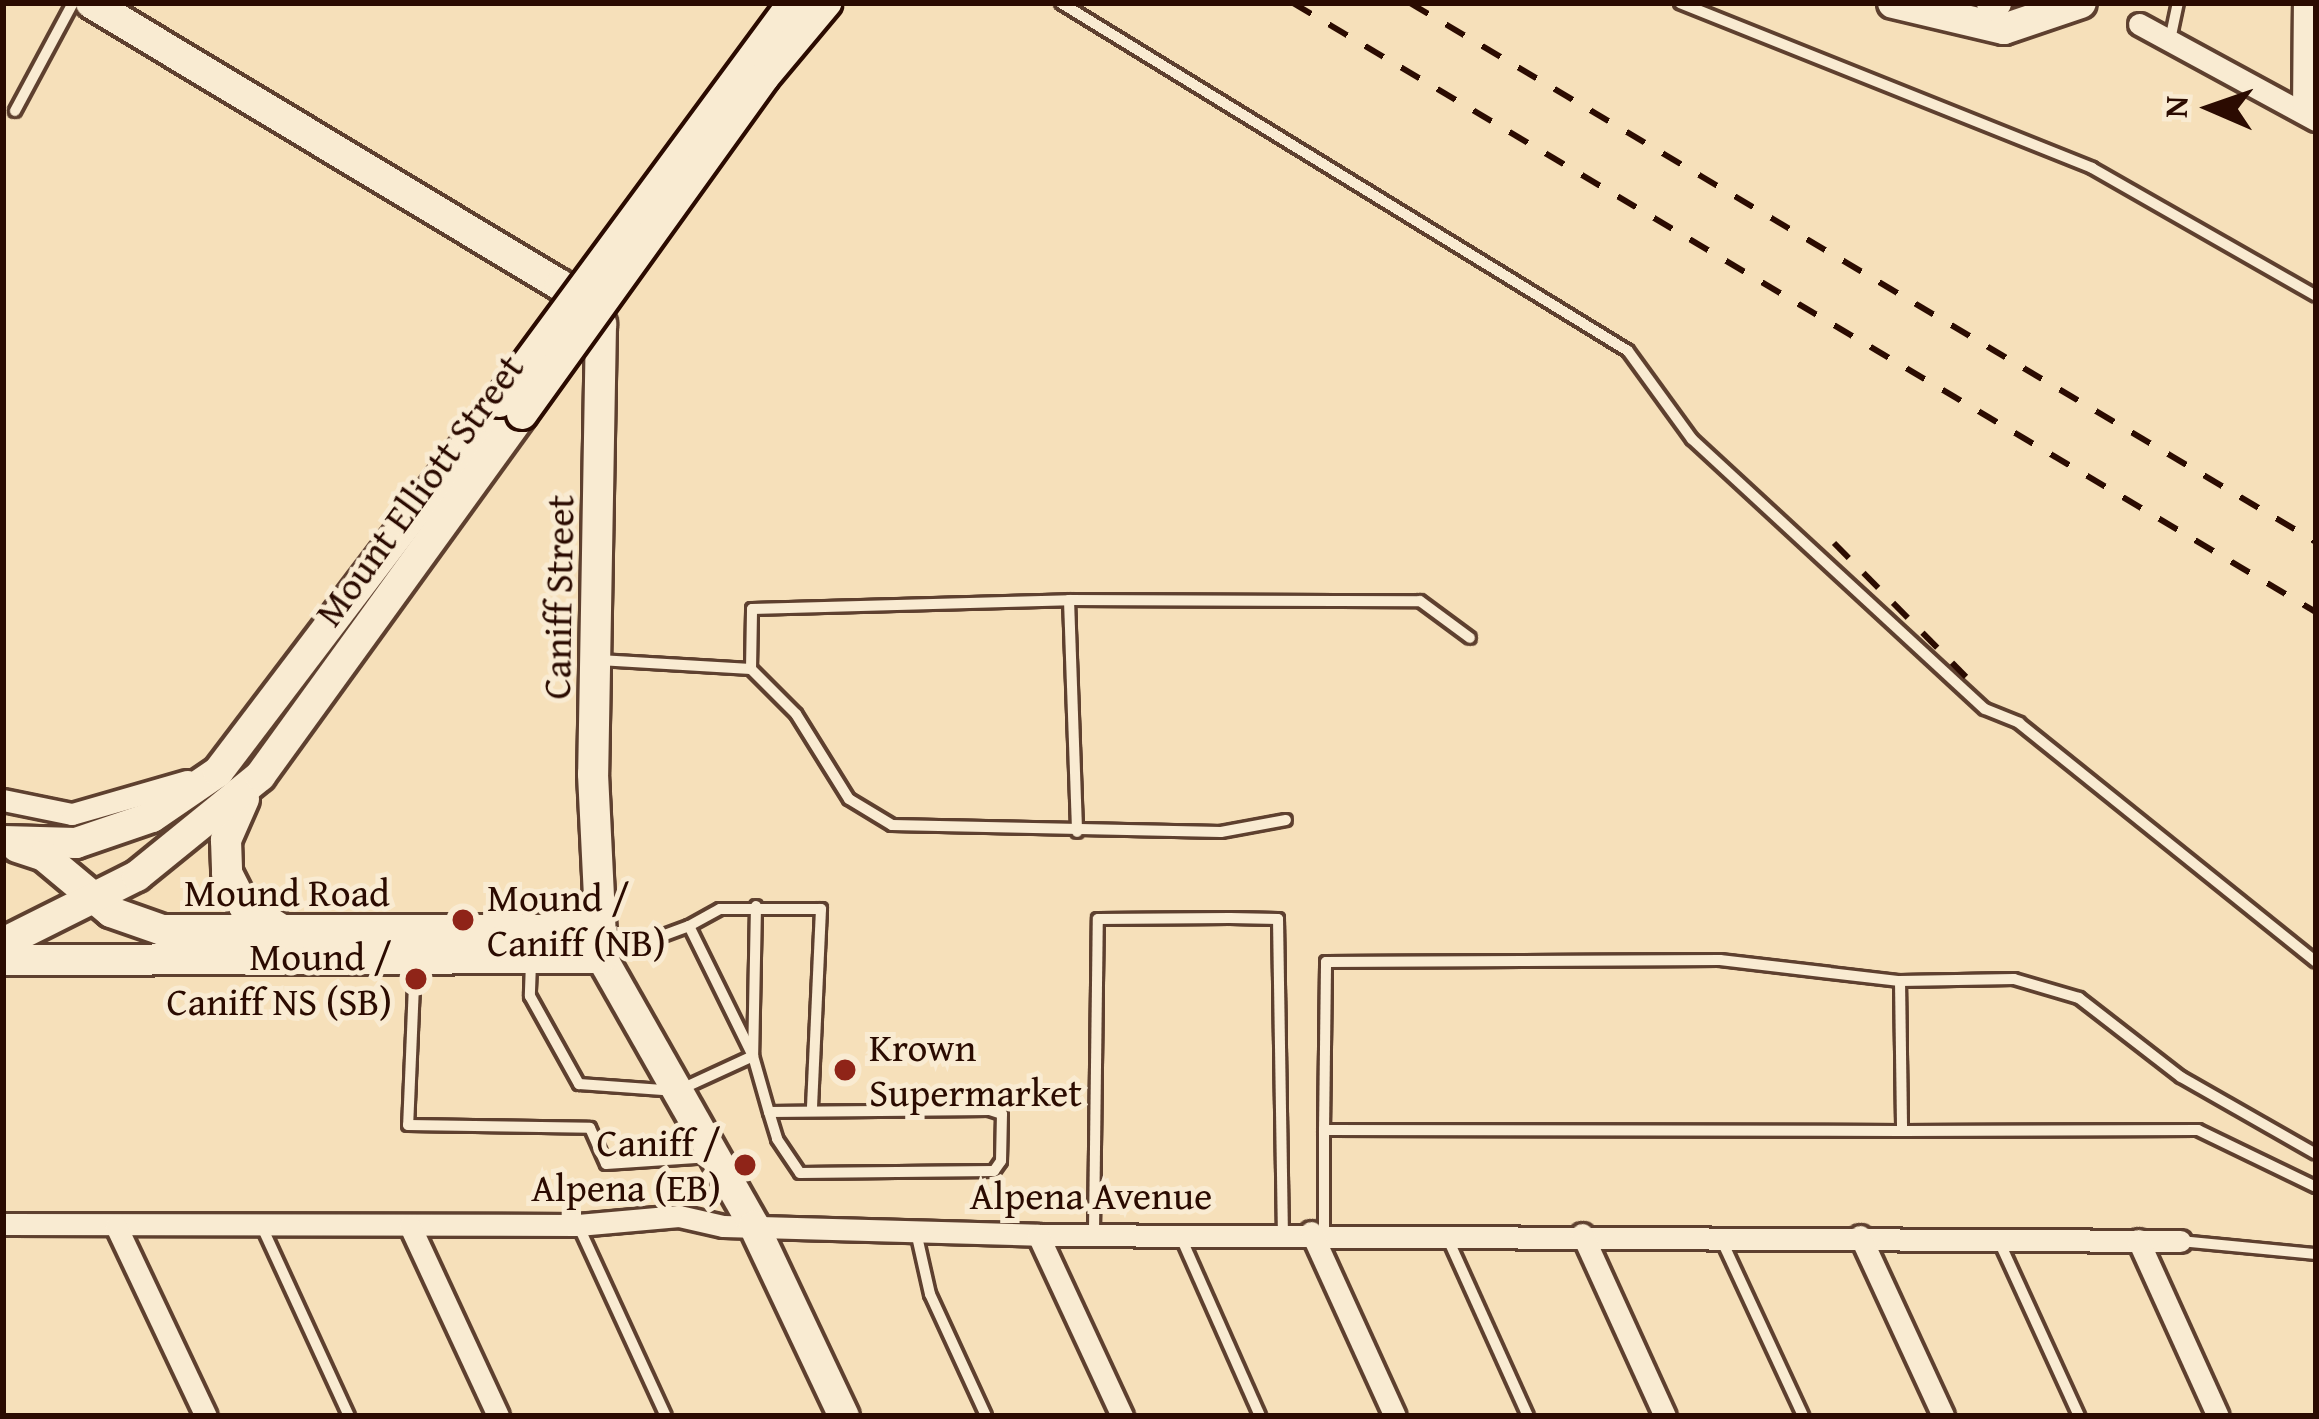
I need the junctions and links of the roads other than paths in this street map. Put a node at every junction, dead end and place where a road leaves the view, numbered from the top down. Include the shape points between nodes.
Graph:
1 (73, 3) edge
2 (91, 3) edge
3 (793, 3) edge
4 (826, 3) edge
5 (1061, 3) edge
6 (1680, 3) edge
7 (1893, 3) edge
8 (2081, 3) edge
9 (2178, 3) edge
10 (2304, 3) edge
11 (2139, 25) dead end
12 (2170, 40) junction
13 (15, 111) dead end
14 (2309, 116) edge
15 (2316, 296) edge
16 (510, 408) junction
17 (1069, 600) junction
18 (1470, 638) dead end
19 (596, 660) junction
20 (751, 669) junction
21 (235, 756) junction
22 (260, 776) junction
23 (3, 800) edge
24 (1286, 820) dead end
25 (1077, 832) junction
26 (3, 842) edge
27 (93, 900) junction
28 (756, 906) junction
29 (689, 926) junction
30 (294, 933) junction
31 (3, 943) edge
32 (600, 944) junction
33 (531, 958) junction
34 (3, 960) edge
35 (416, 961) junction
36 (2316, 962) edge
37 (1900, 981) junction
38 (753, 1056) junction
39 (677, 1091) junction
40 (769, 1112) junction
41 (812, 1112) junction
42 (1324, 1130) junction
43 (1902, 1131) junction
44 (2316, 1154) edge
45 (714, 1156) junction
46 (2316, 1187) edge
47 (3, 1224) edge
48 (578, 1225) junction
49 (116, 1226) junction
50 (410, 1226) junction
51 (754, 1226) junction
52 (262, 1227) junction
53 (1094, 1230) junction
54 (1179, 1231) junction
55 (916, 1232) junction
56 (1283, 1232) junction
57 (1317, 1233) junction
58 (1446, 1233) junction
59 (1582, 1234) junction
60 (1038, 1235) junction
61 (1720, 1235) junction
62 (1860, 1236) junction
63 (1998, 1237) junction
64 (2138, 1240) junction
65 (2180, 1241) joint
66 (2316, 1254) edge
67 (206, 1416) edge
68 (349, 1416) edge
69 (498, 1416) edge
70 (666, 1416) edge
71 (844, 1416) edge
72 (986, 1416) edge
73 (1122, 1416) edge
74 (1260, 1416) edge
75 (1395, 1416) edge
76 (1528, 1416) edge
77 (1665, 1416) edge
78 (1803, 1416) edge
79 (1943, 1416) edge
80 (2079, 1416) edge
81 (2218, 1416) edge

1 - 13 lane
2 - 19 street, Caniff Street via 560,285 602,324
3 - 16 street, Mount Elliott Street, bridge
4 - 16 street, Mount Elliott Street, bridge
5 - 36 lane via 1628,351 1692,439 1985,709 2019,723
6 - 15 lane via 2092,168
7 - 8 street via 2004,29
9 - 12 lane
10 - 14 street
11 - 12 street
12 - 14 street
16 - 21 street, Mount Elliott Street
16 - 22 street, Mount Elliott Street
17 - 18 lane via 1420,601
17 - 20 lane via 752,609
17 - 25 lane
19 - 20 lane
19 - 32 street, Caniff Street
20 - 25 lane via 796,714 868,817 950,832
21 - 23 street via 166,790 101,809 51,815
21 - 26 street, Mount Elliott Street via 152,818 76,843
22 - 27 street, Mount Elliott Street via 185,843
22 - 30 street via 226,840 227,873 252,915
24 - 25 lane via 1221,832
26 - 27 street, Mound Road via 44,856
27 - 30 street, Mound Road via 162,930
27 - 31 street, Mount Elliott Street
28 - 29 lane via 720,908
28 - 38 lane
28 - 41 lane via 821,909
29 - 32 lane
29 - 38 lane
30 - 32 street, Mound Road
32 - 33 street, Mound Road
32 - 39 street, Caniff Street
33 - 35 street, Mound Road
33 - 39 lane via 530,997 579,1084
34 - 35 street, Mound Road
35 - 45 lane via 408,1125 590,1128 606,1164
37 - 42 lane via 1720,960 1326,962
37 - 43 lane
37 - 44 lane via 2014,979 2079,998 2181,1077
38 - 39 lane
38 - 40 lane
39 - 45 street, Caniff Street
40 - 41 lane
40 - 41 lane via 800,1174 994,1171 1001,1162 1002,1114 990,1110
42 - 43 lane
42 - 57 lane
43 - 46 lane via 2198,1130
45 - 51 street, Caniff Street
47 - 49 street, Alpena Avenue
48 - 50 street, Alpena Avenue
48 - 51 street, Alpena Avenue via 679,1216
48 - 70 lane
49 - 52 street, Alpena Avenue
49 - 67 street
50 - 52 street, Alpena Avenue
50 - 69 street
51 - 55 street, Alpena Avenue
51 - 71 street, Caniff Street
52 - 68 lane
53 - 54 street, Alpena Avenue
53 - 56 lane via 1098,919 1230,918 1278,919
53 - 60 street, Alpena Avenue
54 - 56 street, Alpena Avenue
54 - 74 lane
55 - 60 street, Alpena Avenue
55 - 72 lane via 930,1294
56 - 57 street, Alpena Avenue
57 - 58 street, Alpena Avenue
57 - 75 street
58 - 59 street, Alpena Avenue
58 - 76 lane
59 - 61 street, Alpena Avenue
59 - 77 street
60 - 73 street
61 - 62 street, Alpena Avenue
61 - 78 lane
62 - 63 street, Alpena Avenue
62 - 79 street
63 - 64 street, Alpena Avenue
63 - 80 lane
64 - 65 street, Alpena Avenue
64 - 81 street
65 - 66 lane

